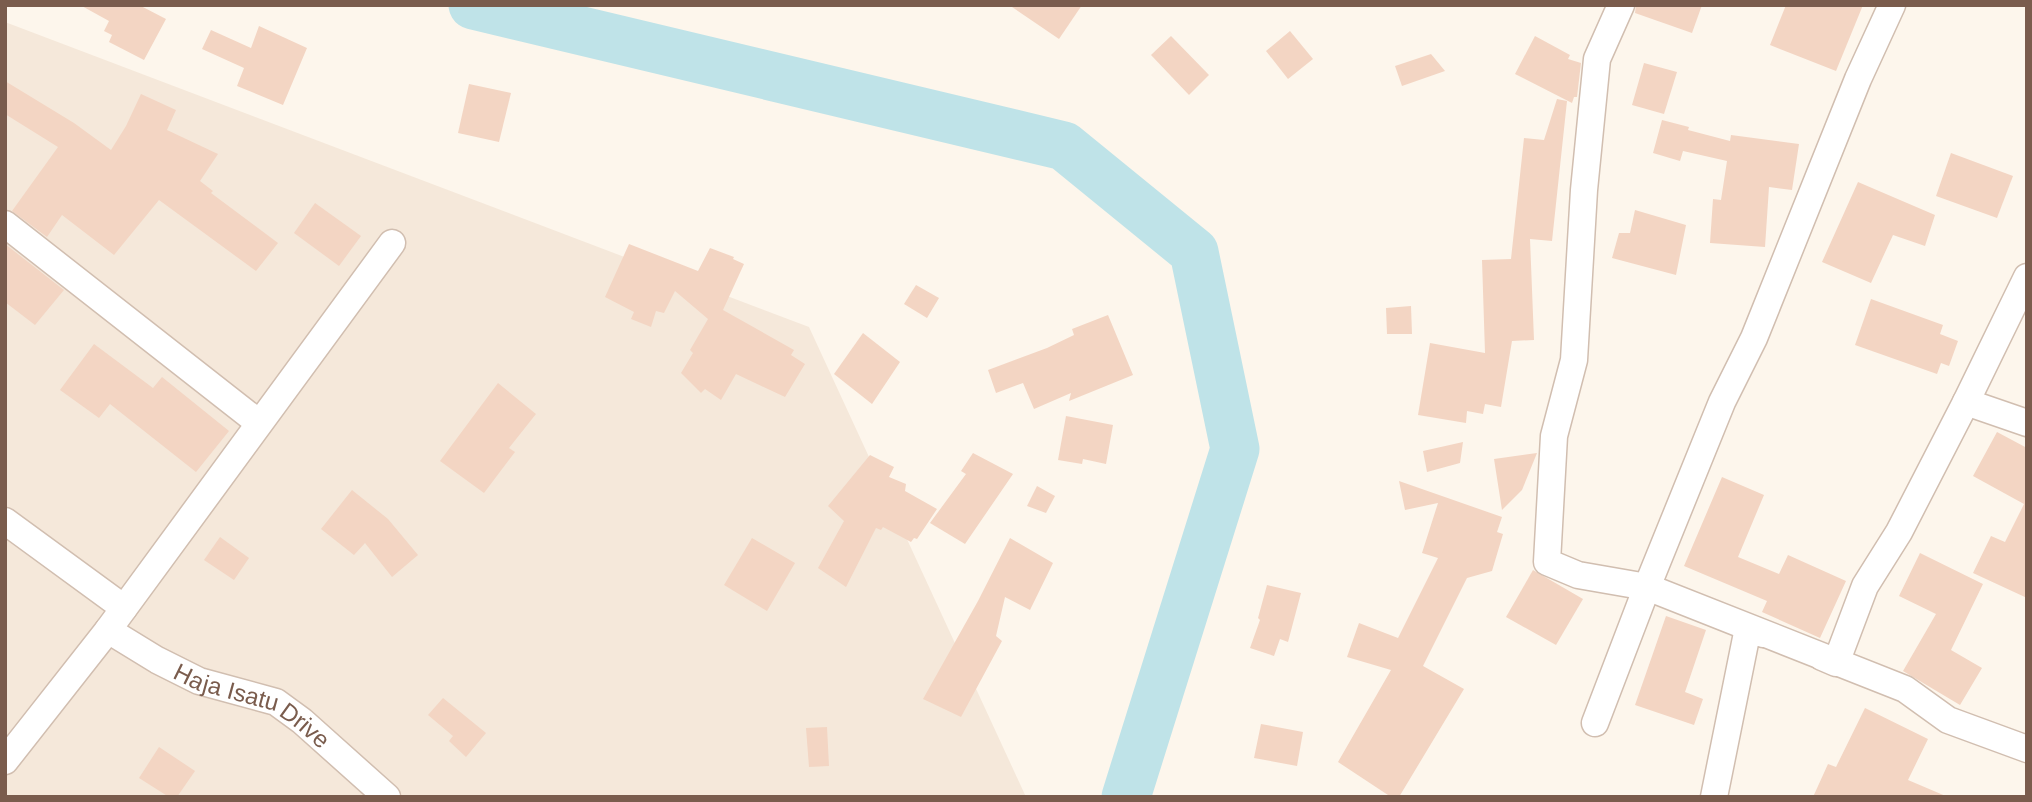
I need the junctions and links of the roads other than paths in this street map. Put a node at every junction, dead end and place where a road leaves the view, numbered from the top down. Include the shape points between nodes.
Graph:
1 (1621, 5) edge
2 (1892, 5) edge
3 (5, 224) edge
4 (392, 243) dead end
5 (2027, 277) edge
6 (1966, 402) junction
7 (258, 423) junction
8 (2027, 424) edge
9 (5, 522) edge
10 (1647, 587) junction
11 (124, 608) junction
12 (1748, 628) junction
13 (108, 630) junction
14 (1836, 663) junction
15 (1595, 723) dead end
16 (2027, 750) edge
17 (5, 761) edge
18 (387, 797) edge
19 (1714, 797) edge

1 - 10 street via 1597,59 1574,360 1554,436 1547,562 1578,575
2 - 10 street
3 - 7 street
4 - 7 street
5 - 6 street
6 - 8 street
6 - 14 street via 1899,532 1865,586
7 - 11 street
9 - 11 street
10 - 12 street
10 - 15 street
11 - 13 street
12 - 14 street
12 - 19 street
13 - 17 street
13 - 18 street, Haja Isatu Drive via 199,681 276,702
14 - 16 street via 1905,689 1948,720

